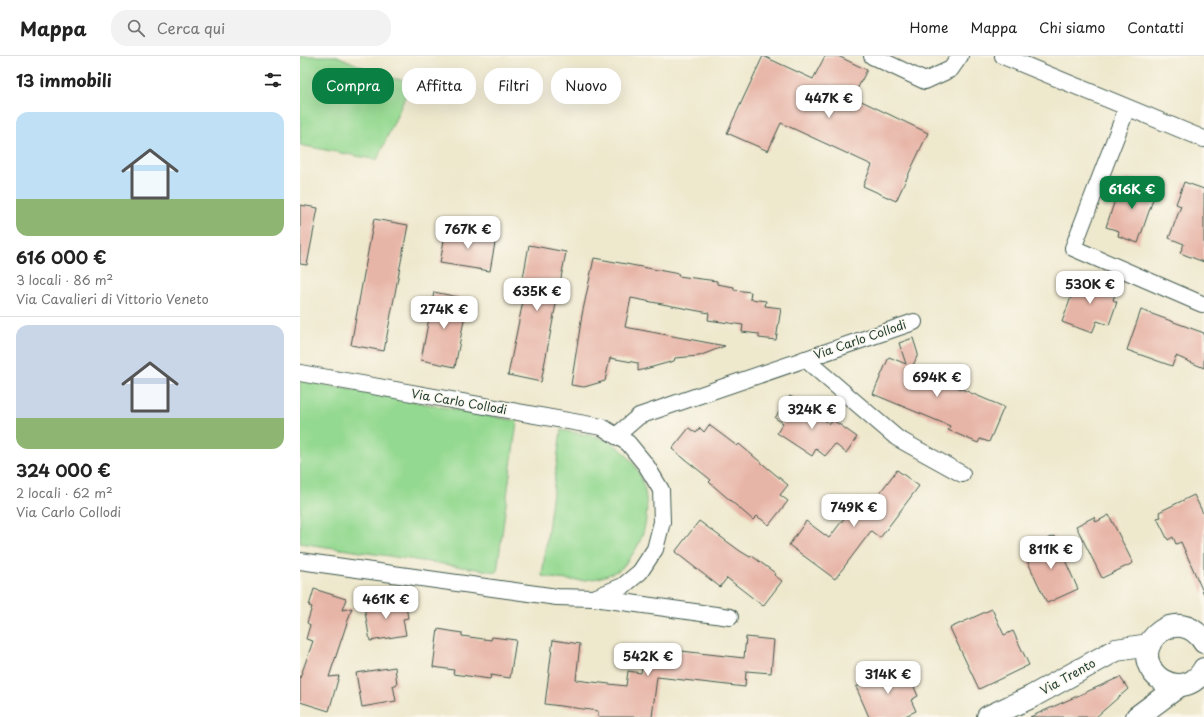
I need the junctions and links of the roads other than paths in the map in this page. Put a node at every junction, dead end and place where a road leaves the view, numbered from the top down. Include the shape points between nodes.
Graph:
1 (872, 56) edge
2 (960, 56) edge
3 (1003, 56) edge
4 (1127, 108) junction
5 (1204, 139) edge
6 (1202, 304) dead end
7 (914, 322) dead end
8 (805, 359) junction
9 (300, 373) edge
10 (616, 436) junction
11 (962, 474) dead end
12 (300, 561) edge
13 (594, 598) junction
14 (730, 617) dead end
15 (1203, 637) edge
16 (1149, 645) junction
17 (1204, 669) edge
18 (1156, 676) junction
19 (1180, 685) junction
20 (988, 717) edge
21 (1126, 717) edge
22 (1137, 717) edge

1 - 2 street via 925,81 951,69
3 - 4 street
4 - 5 street
4 - 6 street via 1073,248
7 - 8 street, Via Carlo Collodi
8 - 10 street, Via Carlo Collodi via 639,416
8 - 11 street, Via Carlo Collodi via 897,438
9 - 10 street, Via Carlo Collodi via 602,427
10 - 13 street, Via Carlo Collodi via 628,443 642,459 661,490 662,522 655,549 640,572 623,586
12 - 13 street, Via Carlo Collodi via 520,593
13 - 14 street, Via Carlo Collodi
15 - 16 street via 1187,627 1172,626 1162,629
16 - 18 street via 1148,661
16 - 20 street, Via Trento via 1116,650 1031,697
17 - 19 street via 1197,678
18 - 19 street via 1171,684
18 - 21 street via 1149,689
19 - 22 street

